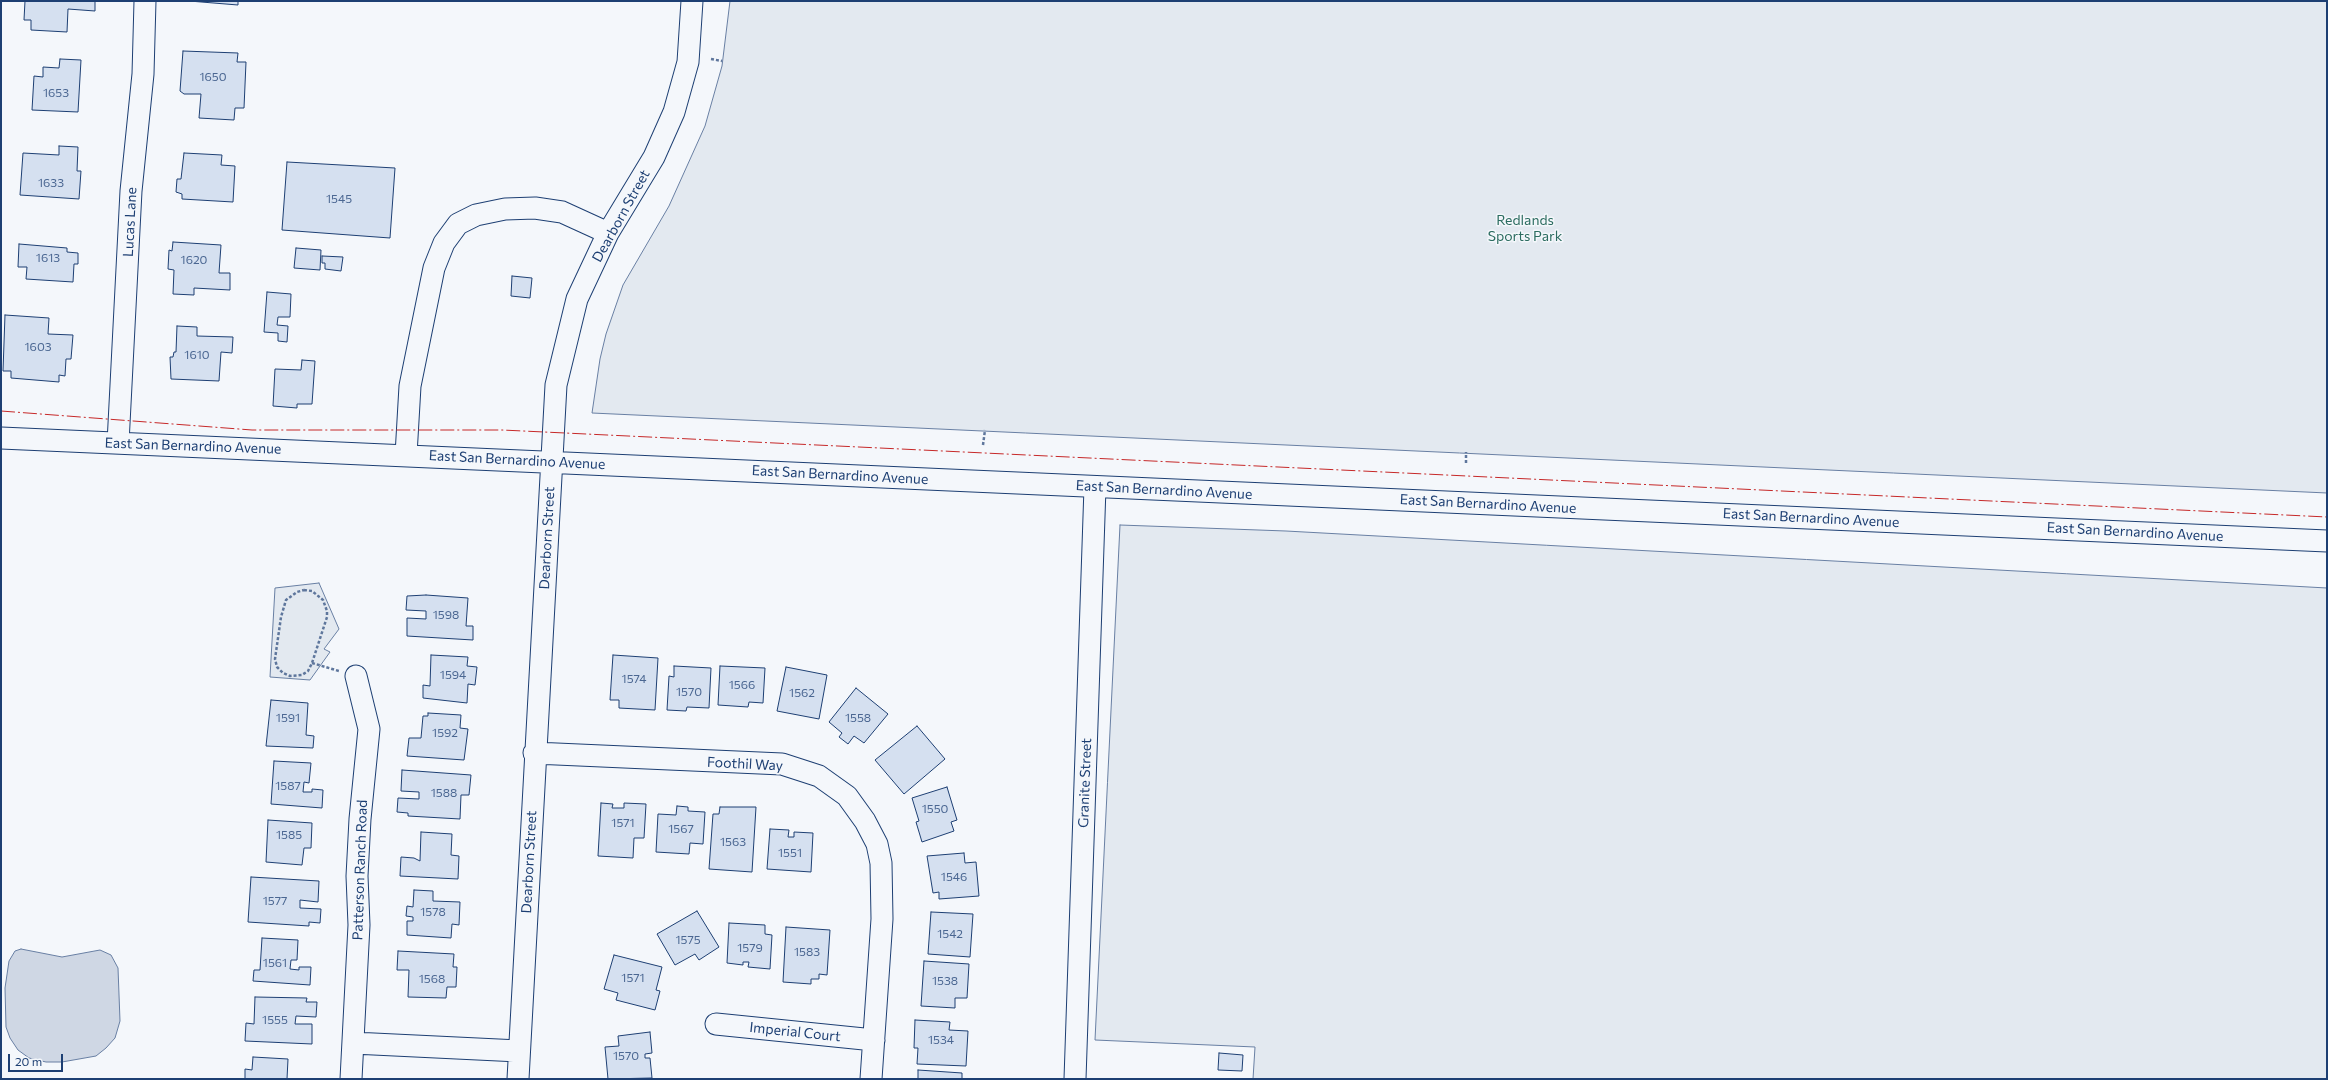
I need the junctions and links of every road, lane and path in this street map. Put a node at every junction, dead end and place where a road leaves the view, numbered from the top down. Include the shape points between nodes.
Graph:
1 (145, 1) edge
2 (692, 1) edge
3 (711, 59) dead end
4 (722, 61) dead end
5 (608, 233) junction
6 (984, 430) dead end
7 (1, 438) edge
8 (118, 443) junction
9 (983, 445) dead end
10 (1466, 452) dead end
11 (406, 455) junction
12 (552, 462) junction
13 (1466, 463) dead end
14 (1095, 487) junction
15 (2327, 541) edge
16 (312, 663) junction
17 (356, 676) joint
18 (534, 753) junction
19 (716, 1024) dead end
20 (874, 1040) junction
21 (353, 1043) junction
22 (519, 1051) junction
23 (351, 1079) edge
24 (518, 1079) edge
25 (871, 1079) edge
26 (1075, 1079) edge

1 - 8 street, Lucas Lane via 143,74 131,191
2 - 5 street, Dearborn Street via 688,62 674,112 654,157
3 - 4 path
5 - 11 street via 562,212 535,208 505,209 476,215 458,224 444,243 434,268 410,386
5 - 12 street, Dearborn Street via 577,299 556,384
6 - 9 path
7 - 8 street, East San Bernardino Avenue
8 - 11 street, East San Bernardino Avenue
10 - 13 path
11 - 12 street, East San Bernardino Avenue
12 - 14 street, East San Bernardino Avenue
12 - 18 street, Dearborn Street
14 - 15 street, East San Bernardino Avenue
14 - 26 street, Granite Street
16 - 16 path via 308,671 302,675 290,676 277,667 274,659 283,607 290,596 304,590 319,595 327,611
16 - 17 path
17 - 21 street, Patterson Ranch Road via 369,729 357,876 359,925
18 - 20 street, Foothil Way via 782,764 819,776 847,796 865,821 877,844 881,863 882,919
18 - 22 street, Dearborn Street
19 - 20 street, Imperial Court
20 - 25 street, Foothil Way
21 - 22 street
21 - 23 street, Patterson Ranch Road
22 - 24 street, Dearborn Street

